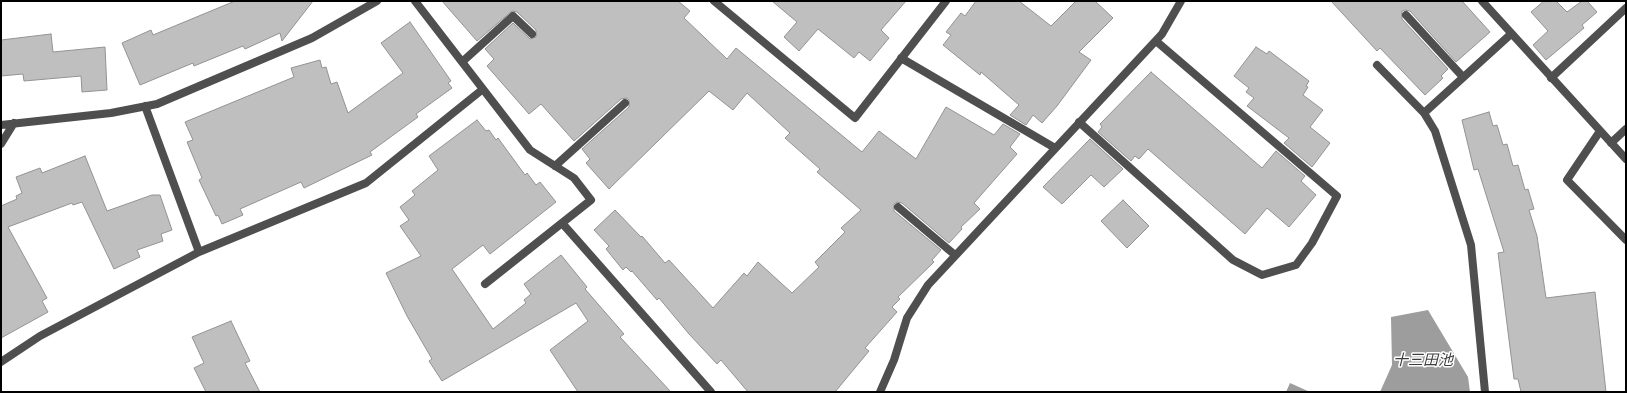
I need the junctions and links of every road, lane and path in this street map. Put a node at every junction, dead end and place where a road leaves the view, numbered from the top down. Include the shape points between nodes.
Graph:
1 (377, 1) edge
2 (415, 1) edge
3 (714, 1) edge
4 (946, 1) edge
5 (1181, 1) edge
6 (1482, 1) edge
7 (1626, 8) edge
8 (1406, 15) dead end
9 (532, 34) dead end
10 (1511, 34) junction
11 (1156, 41) junction
12 (901, 58) junction
13 (462, 62) junction
14 (1376, 65) dead end
15 (1462, 77) junction
16 (1551, 78) junction
17 (483, 89) junction
18 (625, 103) dead end
19 (145, 106) junction
20 (1424, 113) junction
21 (1079, 122) junction
22 (14, 123) junction
23 (1, 124) edge
24 (1626, 129) edge
25 (1600, 131) junction
26 (1611, 142) junction
27 (1, 144) edge
28 (1055, 148) junction
29 (1626, 159) edge
30 (555, 166) junction
31 (898, 207) dead end
32 (562, 223) junction
33 (1626, 240) edge
34 (199, 252) junction
35 (955, 255) junction
36 (485, 284) dead end
37 (1, 362) edge
38 (711, 392) edge
39 (880, 392) edge
40 (1485, 392) edge

1 - 19 street via 312,38 157,104
2 - 13 street
3 - 12 street via 855,118
4 - 12 street
5 - 11 street
6 - 10 street
7 - 16 street
8 - 15 street
9 - 13 street via 514,16
10 - 15 street
10 - 16 street
11 - 21 street
11 - 21 street via 1337,196 1312,243 1296,266 1262,275 1233,260
12 - 28 street
13 - 17 street
14 - 20 street
15 - 20 street
16 - 25 street
17 - 30 street via 530,150
17 - 34 street via 366,183
18 - 30 street
19 - 22 street via 111,113
19 - 34 street
20 - 40 street via 1436,131 1471,245
21 - 28 street
22 - 23 street
22 - 27 street
24 - 26 street
25 - 26 street
25 - 33 street via 1567,180
26 - 29 street
28 - 35 street
30 - 32 street via 574,178 591,200
31 - 35 street
32 - 36 street
32 - 38 street
34 - 37 street via 40,336
35 - 39 street via 928,285 907,318 894,360

